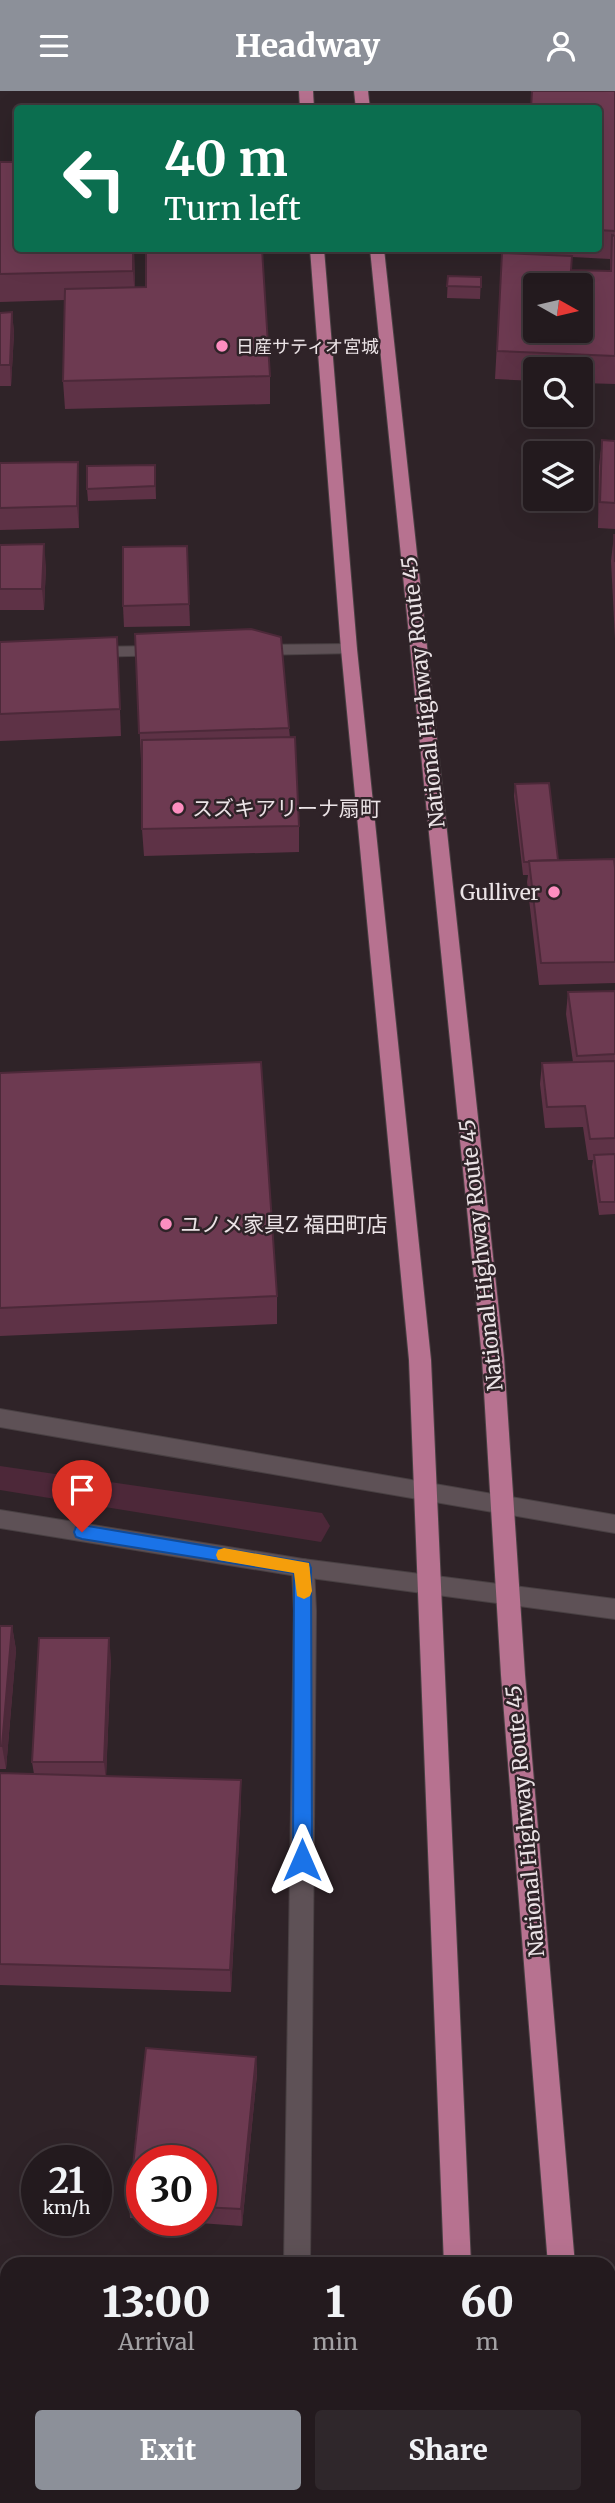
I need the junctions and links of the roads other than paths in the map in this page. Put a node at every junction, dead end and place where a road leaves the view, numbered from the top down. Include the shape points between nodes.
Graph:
1 (317, 252) edge
2 (377, 252) edge
3 (349, 649) junction
4 (237, 650) edge
5 (181, 651) edge
6 (70, 653) edge
7 (0, 1418) edge
8 (425, 1491) junction
9 (503, 1504) junction
10 (0, 1519) edge
11 (615, 1524) edge
12 (303, 1568) junction
13 (429, 1583) junction
14 (509, 1593) junction
15 (615, 1609) edge
16 (297, 2257) edge
17 (457, 2257) edge
18 (561, 2257) edge

1 - 3 highway
2 - 9 highway, National Highway Route 45 via 493,1359
3 - 4 street
3 - 8 highway via 420,1360
5 - 6 street
7 - 8 street
8 - 9 street
8 - 13 highway
9 - 11 street
9 - 14 highway, National Highway Route 45
10 - 12 street
12 - 13 street
12 - 16 street
13 - 14 street
13 - 17 highway
14 - 15 street
14 - 18 highway, National Highway Route 45

